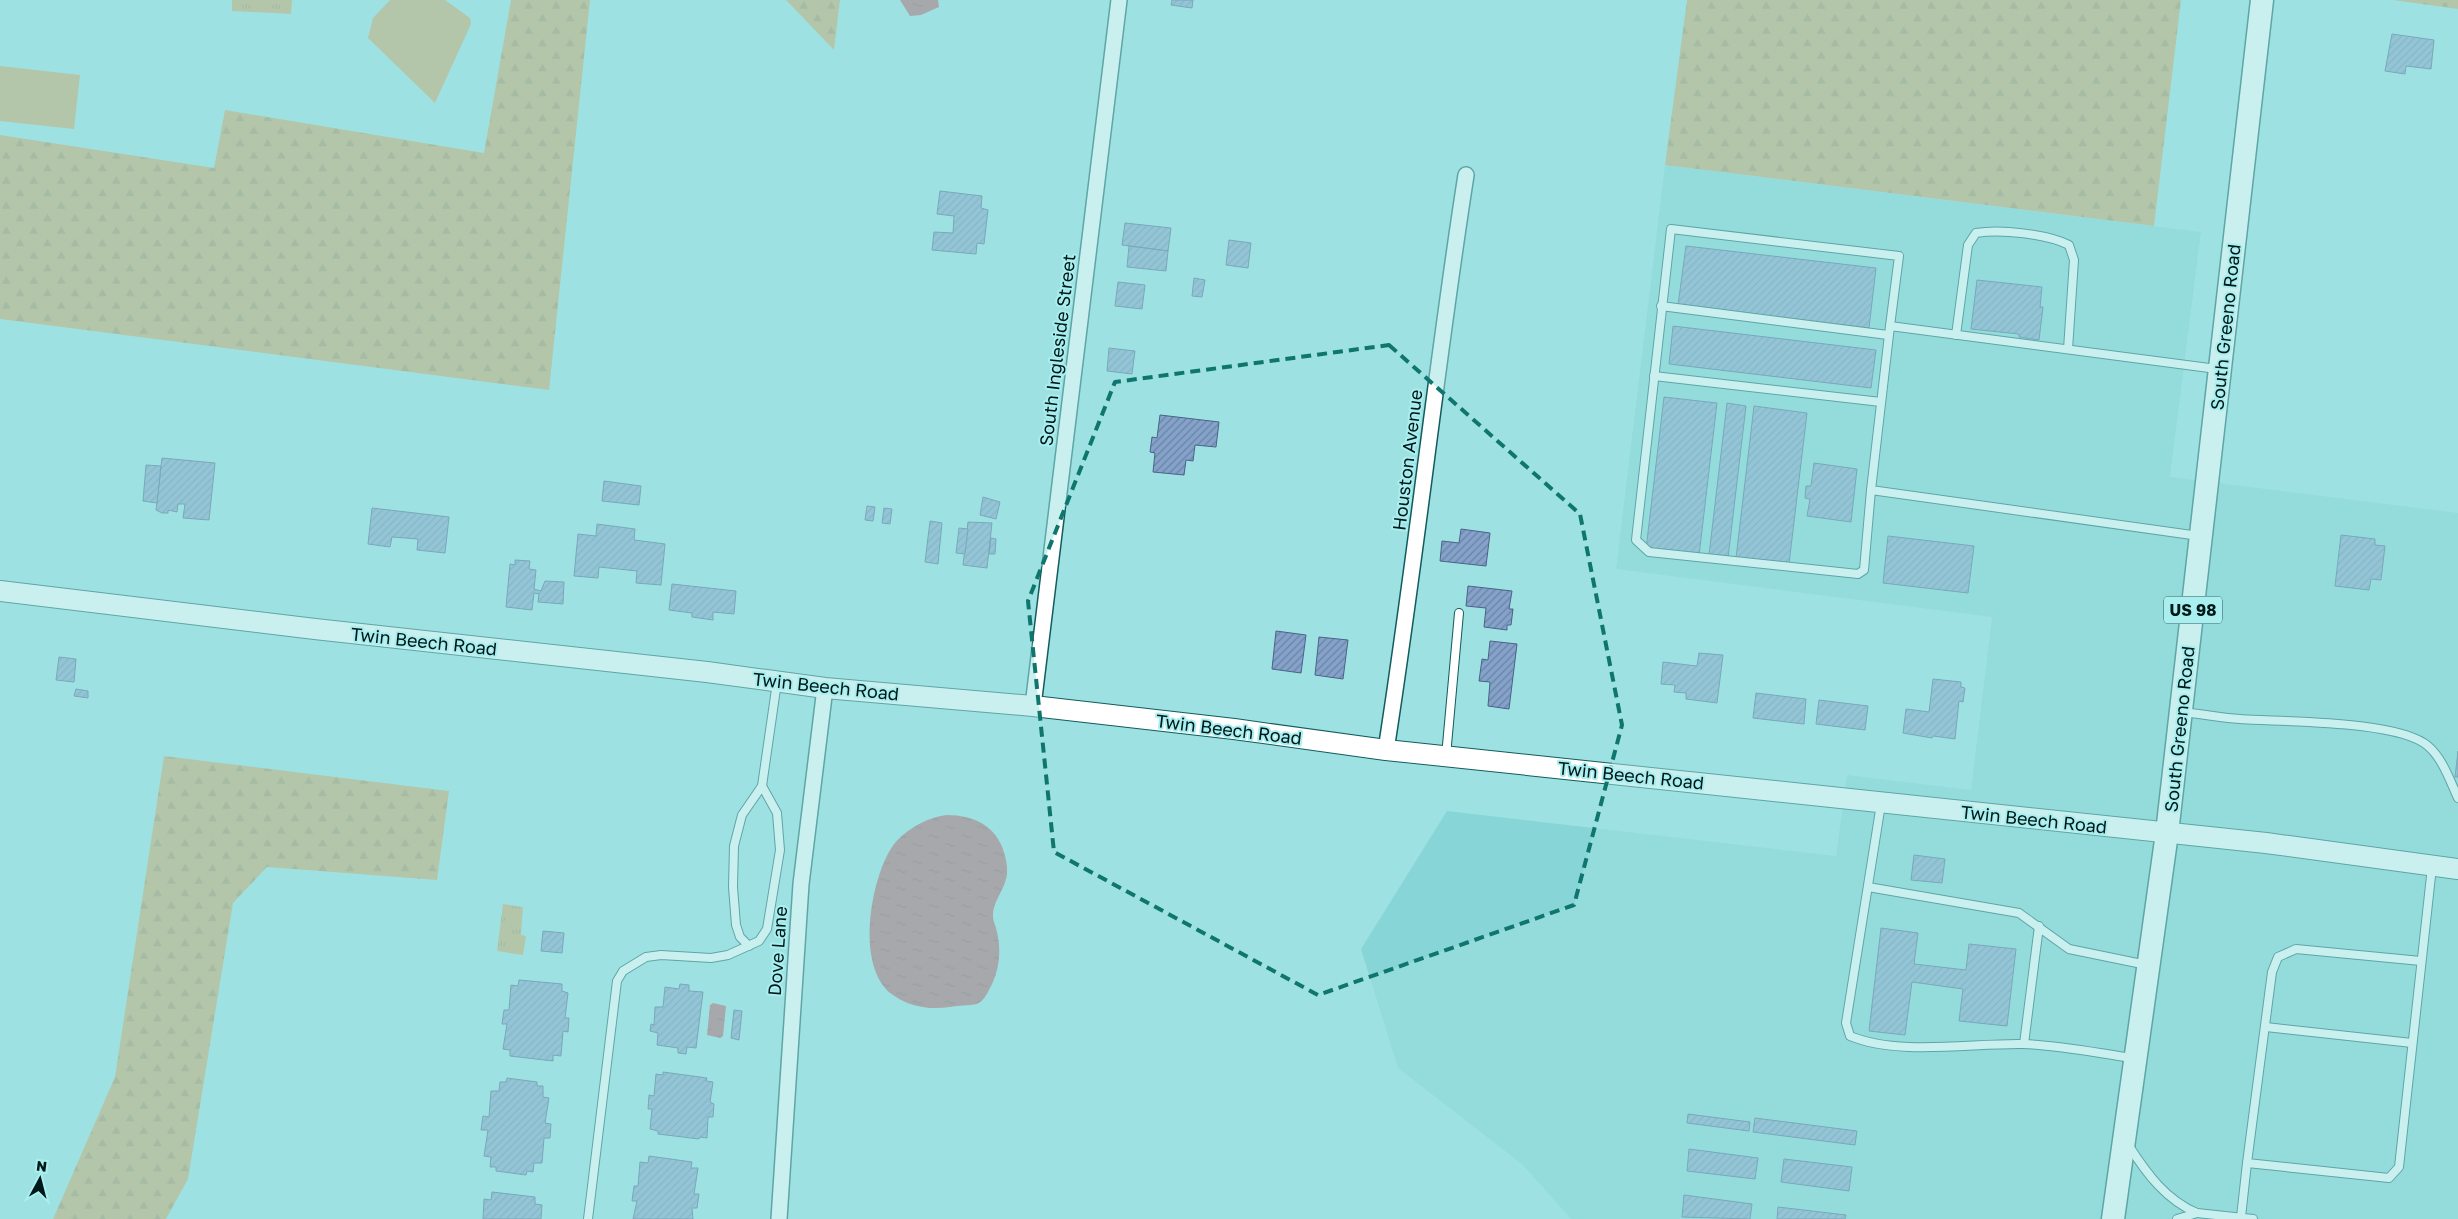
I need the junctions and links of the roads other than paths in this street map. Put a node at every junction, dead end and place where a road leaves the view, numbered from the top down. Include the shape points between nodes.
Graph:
1 (1119, 0) edge
2 (2262, 0) edge
3 (1466, 175) dead end
4 (1661, 306) junction
5 (1890, 326) junction
6 (1888, 335) junction
7 (1956, 335) junction
8 (2068, 349) junction
9 (2220, 370) junction
10 (1654, 376) junction
11 (1881, 402) junction
12 (1871, 490) junction
13 (2201, 536) junction
14 (0, 591) edge
15 (1459, 613) dead end
16 (777, 682) junction
17 (825, 688) junction
18 (1033, 706) junction
19 (2181, 711) junction
20 (1386, 750) junction
21 (1446, 756) junction
22 (762, 786) junction
23 (2458, 798) edge
24 (1882, 802) junction
25 (2167, 833) junction
26 (2433, 866) junction
27 (2458, 869) edge
28 (1868, 887) junction
29 (2039, 926) junction
30 (748, 946) junction
31 (2421, 961) junction
32 (2149, 966) junction
33 (2266, 1027) junction
34 (2412, 1043) junction
35 (2024, 1044) junction
36 (2136, 1058) junction
37 (2125, 1139) junction
38 (2247, 1163) junction
39 (2197, 1213) junction
40 (2241, 1218) junction
41 (588, 1219) edge
42 (779, 1219) edge
43 (2113, 1219) edge
44 (2176, 1219) edge
45 (2253, 1219) edge

1 - 18 street, South Ingleside Street
2 - 9 main road, South Greeno Road / US 98
3 - 20 street, Houston Avenue via 1442,329 1404,638
4 - 5 lane via 1671,229 1899,256
4 - 6 lane
4 - 10 lane
5 - 6 lane
5 - 7 lane
6 - 11 lane
7 - 8 lane
7 - 8 lane via 1968,245 1976,233 1988,231 2056,239 2069,246 2074,260
8 - 9 lane
9 - 13 main road, South Greeno Road / US 98
10 - 11 lane
10 - 12 lane via 1636,540 1649,552 1858,574 1864,570
11 - 12 lane
12 - 13 lane
13 - 19 main road, South Greeno Road / US 98
14 - 16 street, Twin Beech Road
15 - 21 lane
16 - 17 street, Twin Beech Road
16 - 22 lane
17 - 18 street, Twin Beech Road
17 - 42 street, Dove Lane via 801,884
18 - 20 street, Twin Beech Road
19 - 23 lane via 2239,719 2308,721 2400,734 2427,745 2440,760
19 - 25 main road, South Greeno Road / US 98
20 - 21 street, Twin Beech Road
21 - 24 street, Twin Beech Road
22 - 30 lane via 742,815 734,846 736,924 740,938
22 - 30 lane via 776,812 780,850 767,929 759,941
24 - 25 street, Twin Beech Road
24 - 28 lane
25 - 26 street, Twin Beech Road
25 - 32 main road, South Greeno Road / US 98
26 - 27 street, Twin Beech Road
26 - 31 lane
28 - 29 lane via 2019,912
28 - 35 lane via 1846,1023 1850,1036 1868,1044 1952,1047
29 - 32 lane via 2069,949
29 - 35 lane
30 - 41 lane via 728,956 711,958 646,957 623,971 617,982
31 - 33 lane via 2296,949 2278,957 2272,972
31 - 34 lane
32 - 36 main road, South Greeno Road / US 98
33 - 34 lane
33 - 38 lane
34 - 38 lane via 2399,1167 2389,1178
35 - 36 lane
36 - 37 main road, South Greeno Road / US 98
37 - 39 lane via 2160,1188
37 - 43 main road, South Greeno Road / US 98
38 - 40 lane
39 - 40 lane
39 - 44 lane
40 - 45 lane

